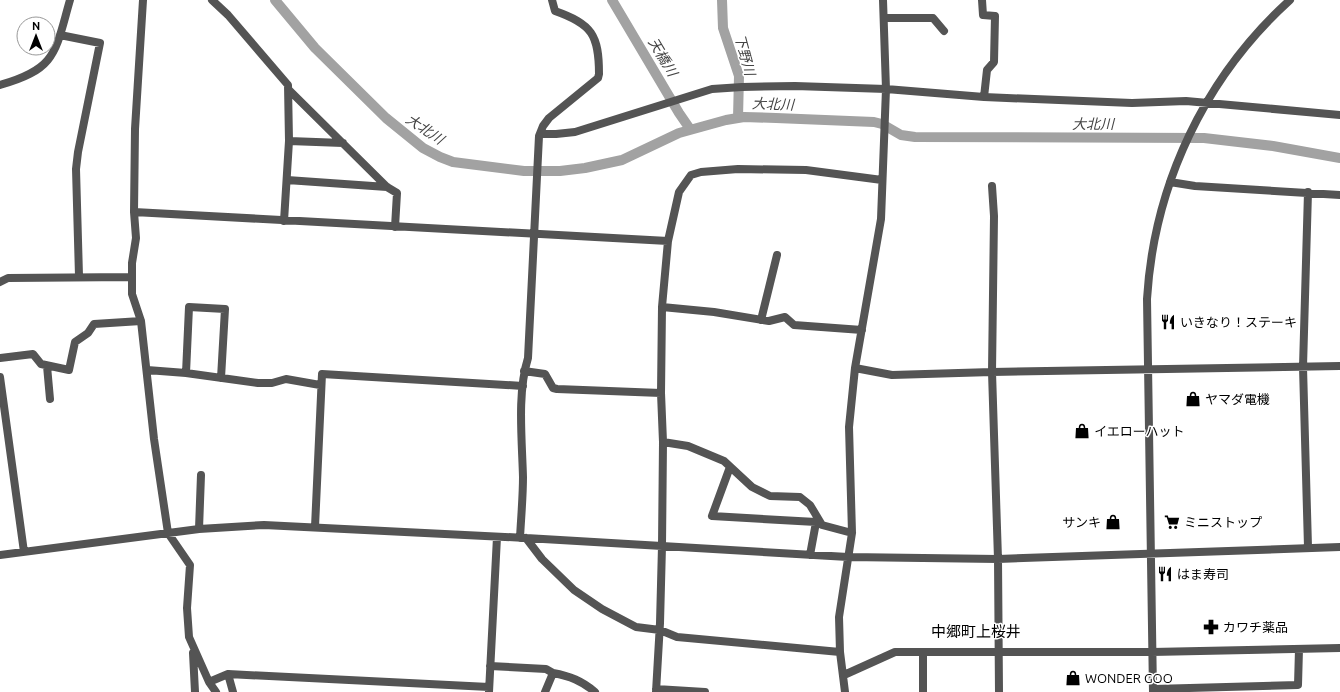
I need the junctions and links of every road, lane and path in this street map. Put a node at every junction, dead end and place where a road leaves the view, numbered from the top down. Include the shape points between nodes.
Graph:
1 (70, 0) edge
2 (143, 0) edge
3 (212, 0) edge
4 (552, 0) edge
5 (883, 0) edge
6 (982, 0) edge
7 (1287, 1) edge
8 (884, 18) junction
9 (944, 31) dead end
10 (60, 35) junction
11 (0, 85) edge
12 (289, 90) junction
13 (886, 91) junction
14 (984, 97) junction
15 (1205, 104) junction
16 (1340, 115) edge
17 (540, 135) junction
18 (289, 141) junction
19 (343, 143) junction
20 (882, 177) junction
21 (287, 180) junction
22 (1170, 181) junction
23 (992, 186) dead end
24 (387, 187) junction
25 (1308, 192) junction
26 (1340, 195) edge
27 (134, 212) junction
28 (284, 221) junction
29 (395, 227) junction
30 (535, 233) junction
31 (668, 241) junction
32 (777, 255) dead end
33 (79, 276) junction
34 (132, 277) junction
35 (0, 282) edge
36 (662, 307) junction
37 (760, 320) junction
38 (141, 321) junction
39 (862, 330) junction
40 (0, 358) edge
41 (47, 366) junction
42 (1340, 366) edge
43 (1303, 367) junction
44 (855, 368) junction
45 (147, 370) junction
46 (1147, 371) junction
47 (186, 372) junction
48 (524, 372) junction
49 (992, 372) junction
50 (0, 377) edge
51 (222, 378) junction
52 (320, 385) junction
53 (523, 386) junction
54 (661, 393) junction
55 (50, 399) dead end
56 (663, 442) junction
57 (730, 467) junction
58 (201, 475) dead end
59 (817, 519) junction
60 (315, 528) junction
61 (198, 529) junction
62 (168, 533) junction
63 (852, 533) junction
64 (497, 537) junction
65 (523, 538) junction
66 (662, 546) junction
67 (1308, 547) junction
68 (1340, 547) edge
69 (24, 552) junction
70 (1151, 552) junction
71 (0, 555) edge
72 (810, 555) junction
73 (848, 557) junction
74 (998, 559) junction
75 (660, 630) junction
76 (193, 647) junction
77 (1340, 648) edge
78 (1299, 649) junction
79 (840, 652) junction
80 (923, 652) junction
81 (999, 652) junction
82 (1152, 652) junction
83 (490, 666) junction
84 (554, 673) junction
85 (228, 674) junction
86 (844, 675) junction
87 (209, 682) junction
88 (489, 689) edge
89 (1240, 689) edge
90 (656, 690) edge
91 (1153, 690) edge
92 (1204, 690) edge
93 (195, 692) edge
94 (216, 692) edge
95 (233, 692) edge
96 (545, 692) edge
97 (595, 692) edge
98 (705, 692) edge
99 (845, 692) edge
100 (923, 692) edge
101 (999, 692) edge

1 - 10 street
2 - 27 street via 135,129
3 - 12 street via 283,78
4 - 17 street via 555,11 575,18 590,29 595,39 599,74 549,118
5 - 8 street
6 - 14 street via 982,15 995,16 994,62 986,70
7 - 15 street via 1249,42
8 - 9 street via 933,18
8 - 13 street
10 - 11 street via 53,54 43,66 26,77
10 - 33 street via 100,43 76,169
12 - 18 street
12 - 19 street
13 - 14 street
13 - 17 street via 738,87 712,90 575,132
13 - 20 street
14 - 15 street
15 - 16 street
15 - 22 street via 1189,134
17 - 30 street
18 - 19 street
18 - 21 street
19 - 24 street
20 - 31 street via 806,170 738,169 701,172 691,175 679,192
20 - 39 street via 881,220
21 - 24 street
21 - 28 street
22 - 25 street via 1195,186
22 - 46 street via 1155,237 1148,281
23 - 49 street
24 - 29 street via 397,193
25 - 26 street
25 - 43 street
27 - 28 street
27 - 34 street via 136,238
28 - 29 street
29 - 30 street
30 - 31 street
30 - 48 street via 528,358
31 - 36 street
32 - 37 street
33 - 34 street
33 - 35 street via 8,278
34 - 38 street via 132,294
36 - 37 street
36 - 54 street
37 - 39 street via 785,318 794,324
38 - 41 street via 94,324 88,333 75,342 69,370
38 - 45 street
39 - 44 street
40 - 41 street via 33,354 41,364
41 - 55 street
42 - 43 street
43 - 46 street
43 - 67 street
44 - 49 street via 892,376
44 - 63 street via 849,427
45 - 47 street
45 - 62 street
46 - 49 street
46 - 70 street
47 - 51 street
47 - 51 street via 189,308 225,309
48 - 53 street
48 - 54 street via 545,374 553,388 557,389
49 - 74 street
50 - 69 street
51 - 52 street via 272,383 286,379
52 - 53 street via 322,374
52 - 60 street
53 - 65 street
54 - 56 street
56 - 57 street via 688,446 724,461
56 - 66 street
57 - 59 street via 752,487 770,496 800,497 810,505
57 - 59 street via 712,516
58 - 61 street
59 - 63 street via 822,525
59 - 72 street
60 - 61 street via 264,525
60 - 64 street
61 - 62 street
62 - 69 street
62 - 76 street via 190,565 187,625
63 - 73 street
64 - 65 street
64 - 83 street
65 - 66 street
65 - 75 street via 574,590 602,609 636,627
66 - 72 street
66 - 75 street
67 - 68 street
67 - 70 street
69 - 71 street
70 - 74 street
70 - 82 street
72 - 73 street
73 - 74 street
73 - 79 street via 839,616
74 - 81 street
75 - 79 street via 677,637
75 - 90 street
76 - 87 street
76 - 93 street
77 - 78 street
78 - 82 street
78 - 89 street via 1298,685
79 - 86 street
80 - 81 street
80 - 86 street via 895,652
80 - 100 street
81 - 82 street
81 - 101 street
82 - 91 street
83 - 84 street via 546,670
83 - 88 street
84 - 96 street
84 - 97 street via 571,676
85 - 87 street
85 - 88 street
85 - 95 street
86 - 99 street
87 - 94 street
89 - 92 street
90 - 98 street
91 - 92 street

